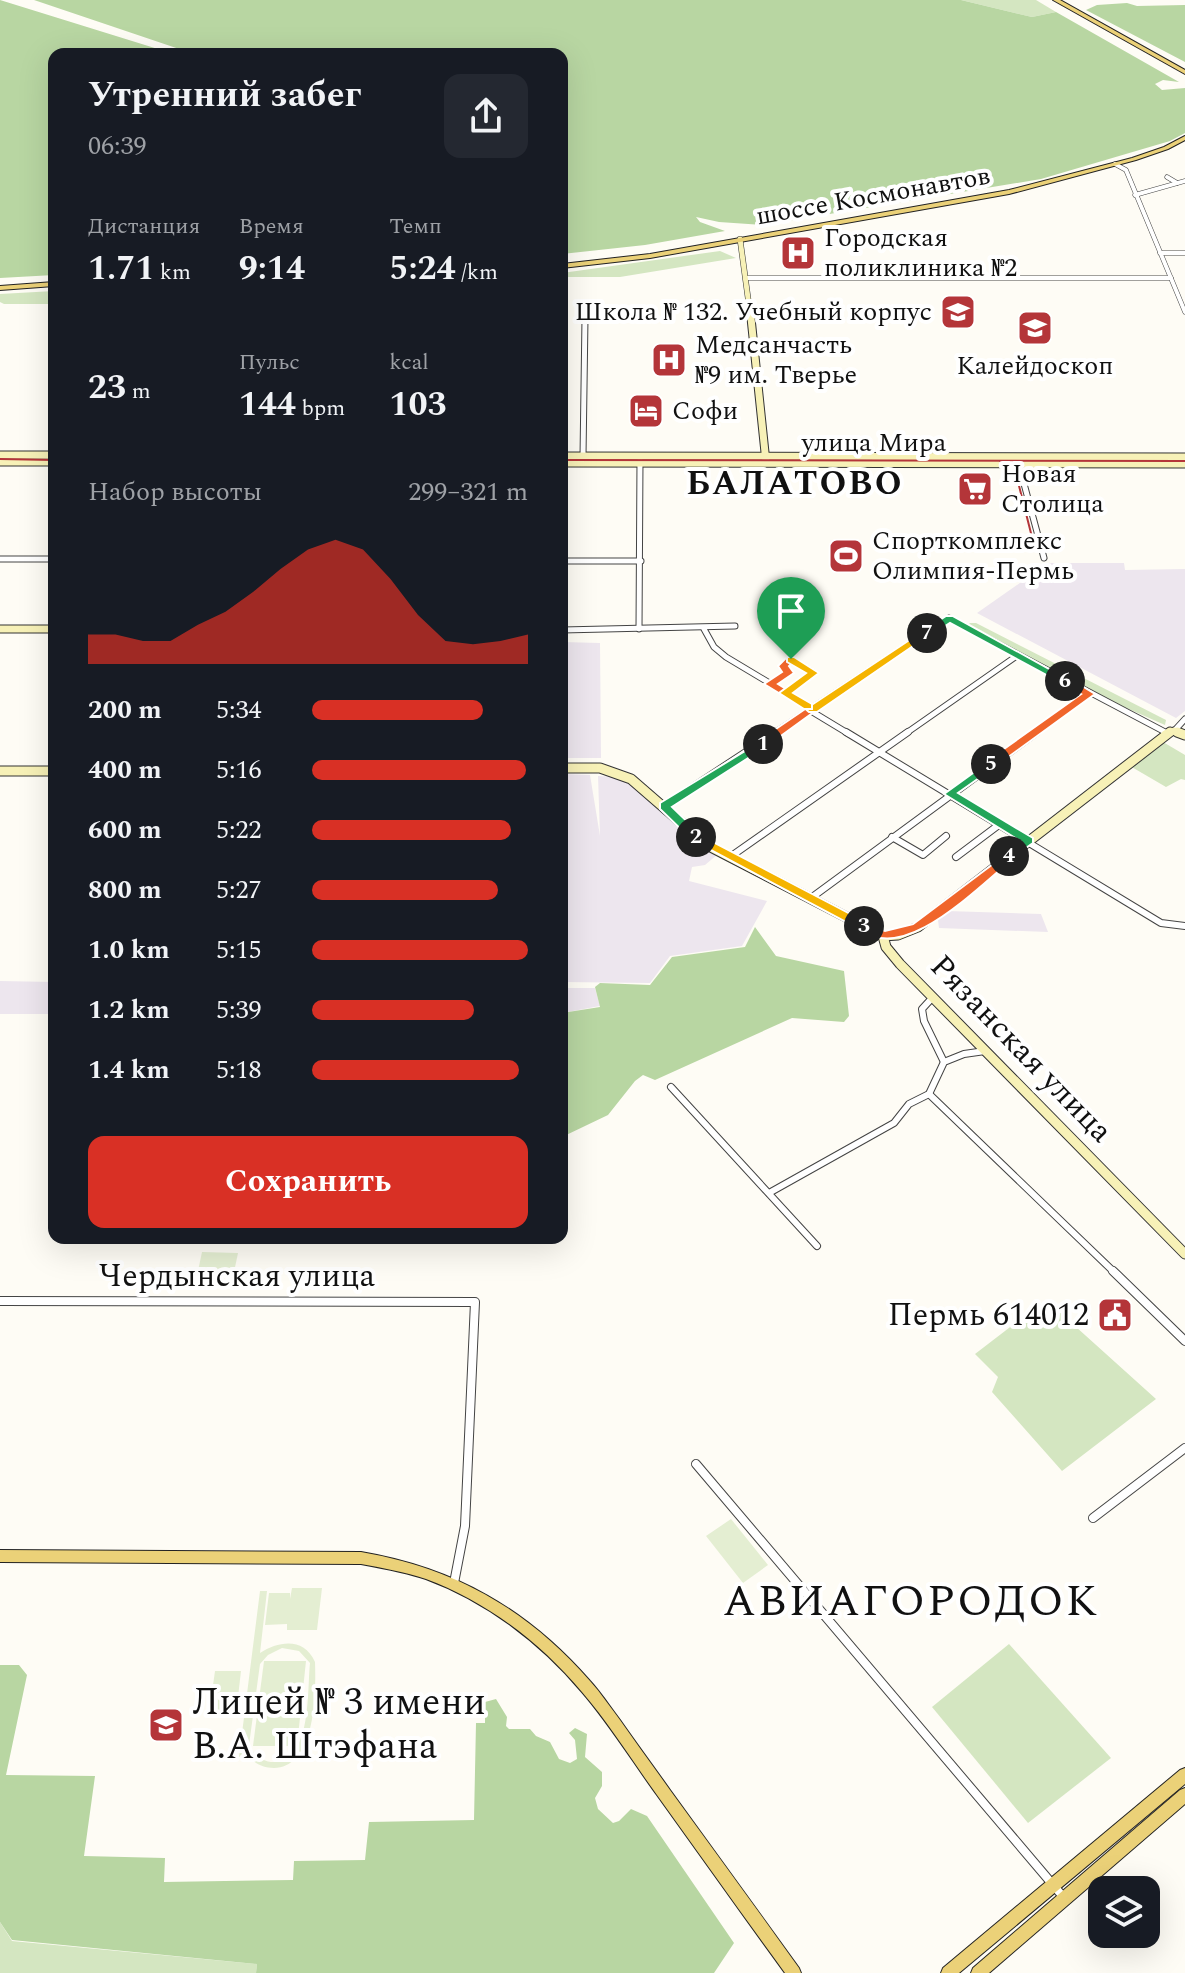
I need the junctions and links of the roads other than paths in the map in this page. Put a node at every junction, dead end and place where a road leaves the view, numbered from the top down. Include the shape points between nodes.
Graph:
1 (1056, 0) edge
2 (1185, 72) edge
3 (1185, 138) edge
4 (1185, 148) edge
5 (1118, 166) junction
6 (1167, 177) dead end
7 (1185, 181) edge
8 (1177, 183) junction
9 (1135, 195) junction
10 (740, 241) junction
11 (1160, 253) junction
12 (1185, 253) edge
13 (568, 266) edge
14 (747, 278) junction
15 (1171, 278) junction
16 (48, 286) edge
17 (0, 289) edge
18 (585, 305) dead end
19 (1185, 312) edge
20 (0, 455) edge
21 (48, 455) edge
22 (568, 456) edge
23 (583, 456) junction
24 (1007, 456) junction
25 (1185, 457) edge
26 (640, 459) junction
27 (766, 460) junction
28 (0, 462) edge
29 (48, 462) edge
30 (568, 463) edge
31 (1014, 463) junction
32 (1185, 464) edge
33 (1044, 558) dead end
34 (0, 559) edge
35 (48, 559) edge
36 (568, 561) edge
37 (641, 561) junction
38 (735, 626) dead end
39 (0, 629) edge
40 (48, 629) edge
41 (639, 629) junction
42 (704, 629) junction
43 (568, 630) edge
44 (1018, 655) junction
45 (770, 684) junction
46 (785, 693) junction
47 (1089, 694) junction
48 (812, 710) junction
49 (1185, 719) edge
50 (1171, 732) junction
51 (1185, 735) edge
52 (879, 752) junction
53 (568, 768) edge
54 (0, 771) edge
55 (48, 771) edge
56 (950, 794) junction
57 (664, 806) junction
58 (1000, 824) junction
59 (946, 836) dead end
60 (892, 837) junction
61 (1029, 841) junction
62 (730, 857) junction
63 (956, 857) dead end
64 (811, 898) junction
65 (1185, 926) edge
66 (883, 936) junction
67 (933, 997) junction
68 (986, 1051) junction
69 (944, 1062) junction
70 (671, 1087) dead end
71 (929, 1094) junction
72 (769, 1193) junction
73 (817, 1246) dead end
74 (1185, 1254) edge
75 (0, 1301) edge
76 (1185, 1341) edge
77 (1185, 1448) edge
78 (696, 1464) dead end
79 (1093, 1518) dead end
80 (0, 1556) edge
81 (454, 1583) junction
82 (1185, 1775) edge
83 (1185, 1795) edge
84 (1053, 1885) junction
85 (1065, 1899) junction
86 (794, 1973) edge
87 (948, 1973) edge
88 (978, 1973) edge

1 - 2 main road
3 - 5 main road, шоссе Космонавтов
4 - 5 main road, шоссе Космонавтов
5 - 9 street via 1126,170
5 - 10 main road, шоссе Космонавтов via 1009,192
6 - 8 street
7 - 8 street
8 - 9 street
9 - 11 street
10 - 13 main road, шоссе Космонавтов
10 - 14 main road
11 - 12 street
11 - 15 street
14 - 15 street
14 - 27 main road
15 - 19 street
16 - 17 main road
18 - 23 street
20 - 21 main road
22 - 23 main road, улица Мира
23 - 26 main road, улица Мира
24 - 25 main road, улица Мира
24 - 27 main road, улица Мира
24 - 31 street
26 - 27 main road, улица Мира
26 - 30 main road, улица Мира
26 - 37 street
27 - 31 main road, улица Мира
28 - 29 main road
31 - 32 main road, улица Мира
31 - 33 street
34 - 35 street
36 - 37 street
37 - 41 street
38 - 42 street
39 - 40 main road
41 - 42 street
41 - 43 street
42 - 45 street via 714,647
44 - 47 street
44 - 48 street via 949,618
44 - 52 street
45 - 46 street
45 - 46 street via 788,673 783,666 791,659 813,673
46 - 48 street
47 - 50 street
47 - 56 street
48 - 52 street
48 - 57 street
49 - 50 street
50 - 51 main road
50 - 61 main road
52 - 56 street
52 - 62 street
53 - 57 main road, Рязанская улица via 615,771 639,783
54 - 55 main road
56 - 58 street
56 - 60 street
57 - 62 main road, Рязанская улица via 694,835
58 - 61 street
58 - 63 street
59 - 60 street via 923,855
60 - 64 street
61 - 65 street via 1161,923
61 - 66 main road via 918,927
62 - 64 main road, Рязанская улица
64 - 66 main road, Рязанская улица
66 - 67 main road, Рязанская улица via 886,947
67 - 68 main road, Рязанская улица
67 - 69 street via 922,1009 924,1021
68 - 69 street
68 - 74 main road, Рязанская улица
69 - 71 street
70 - 72 street
71 - 72 street via 909,1104 894,1123
71 - 76 street
72 - 73 street
75 - 81 street, Чердынская улица via 475,1302 465,1537
77 - 79 street
78 - 84 street
80 - 81 main road via 361,1558
81 - 86 main road via 549,1646 588,1688
82 - 84 main road
83 - 85 main road
84 - 85 street
84 - 87 main road
85 - 88 main road

